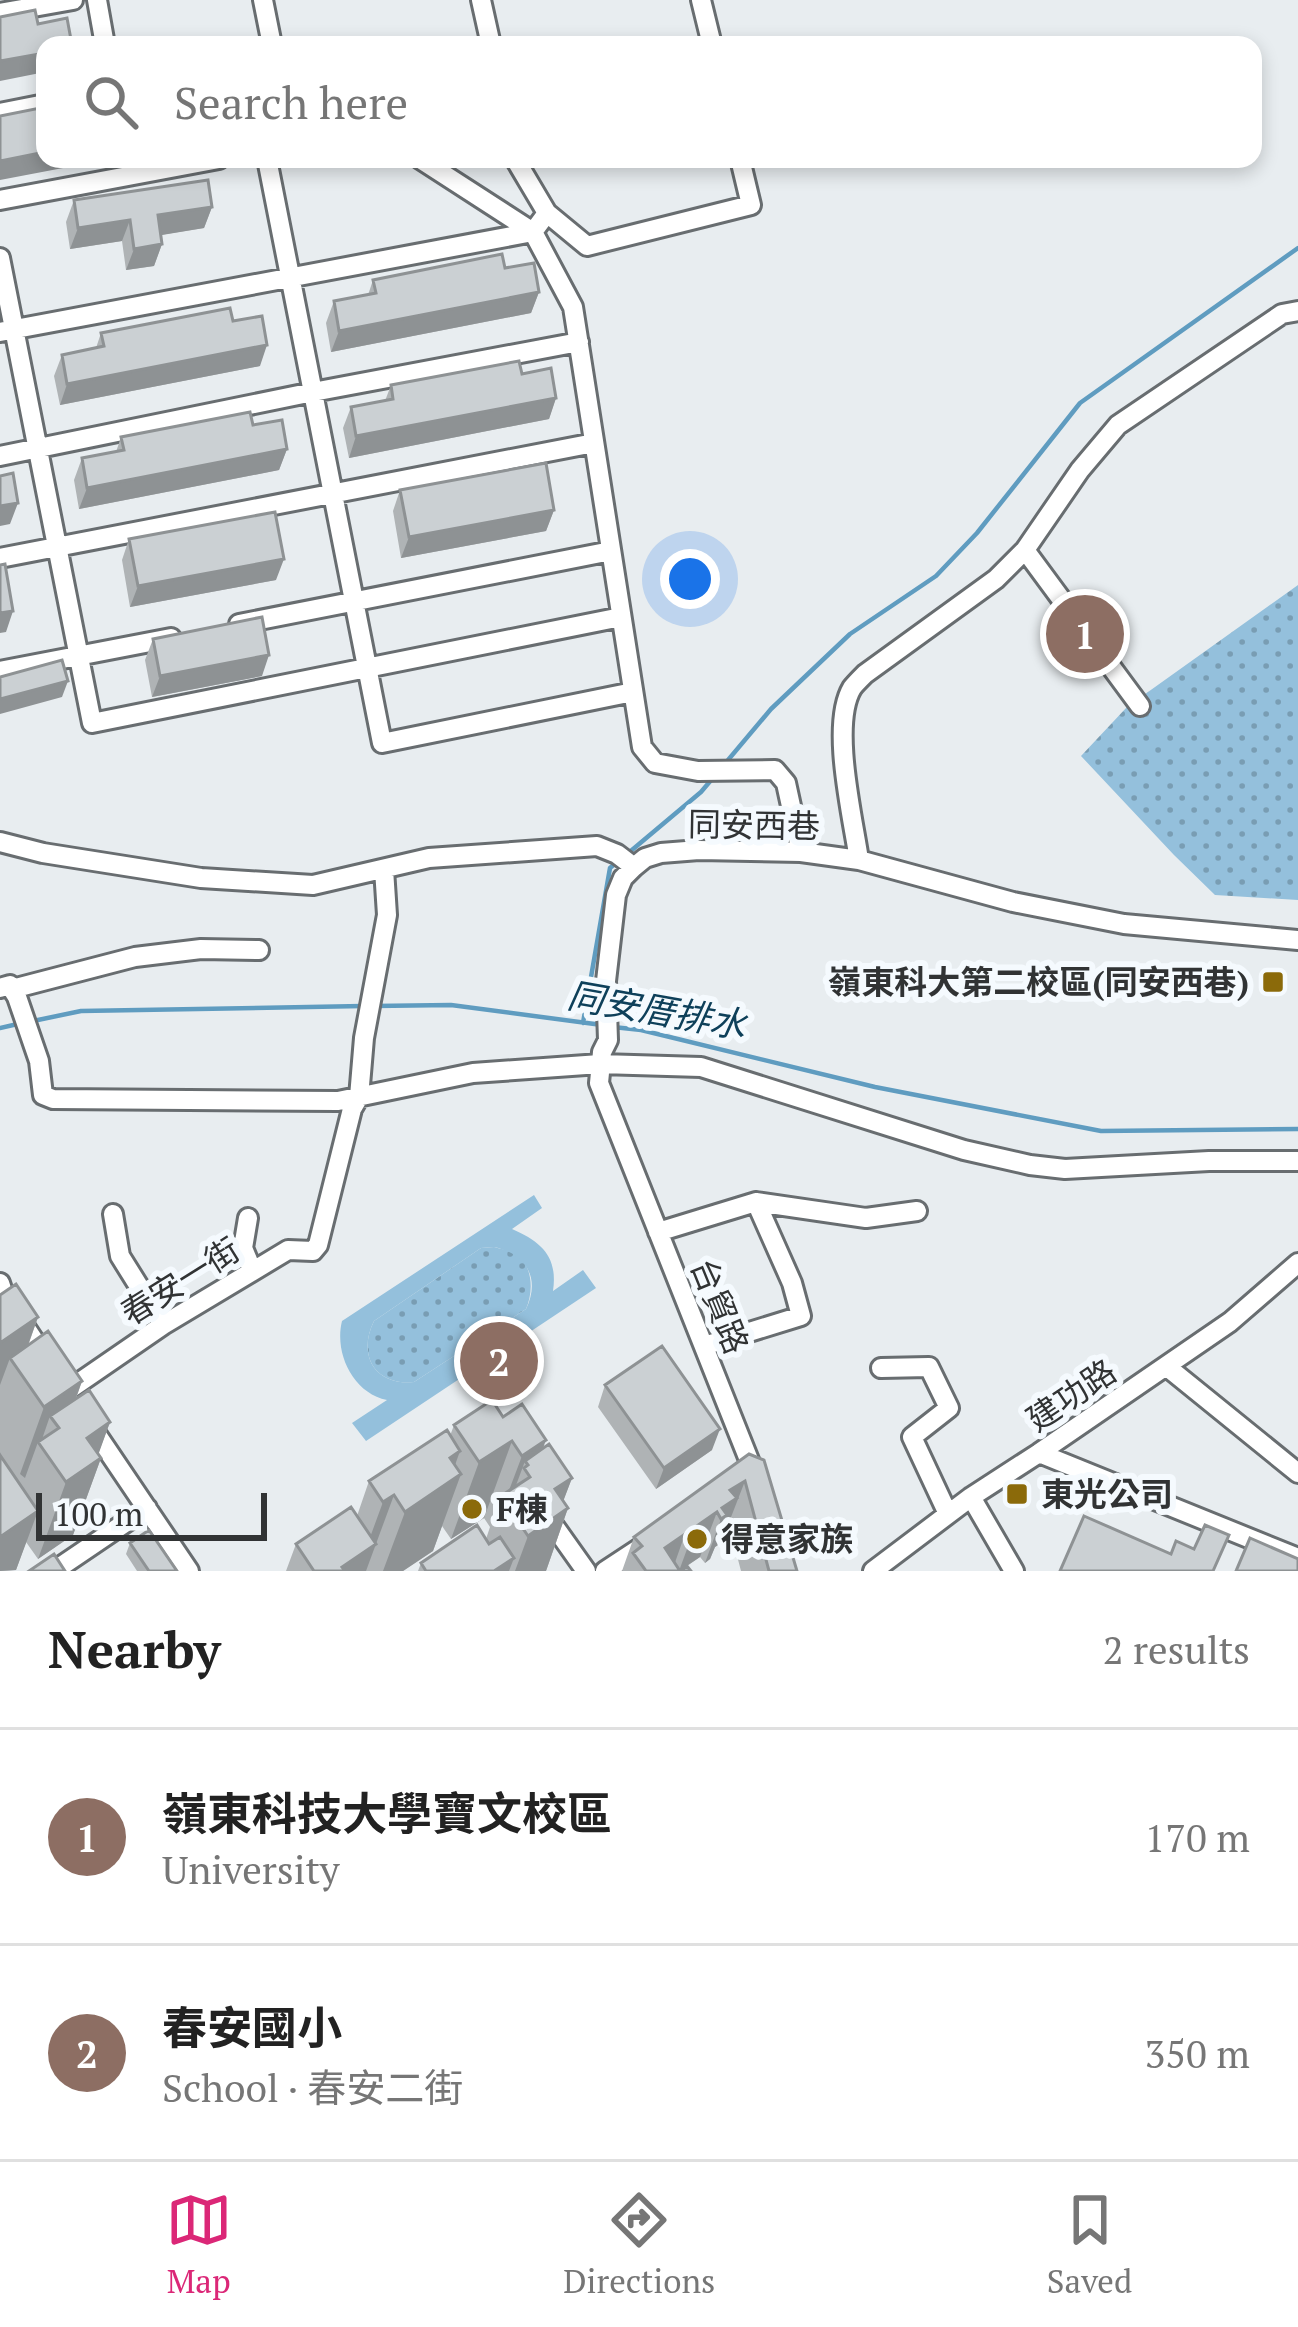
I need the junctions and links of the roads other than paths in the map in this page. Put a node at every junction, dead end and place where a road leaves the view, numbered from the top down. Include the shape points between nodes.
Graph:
1 (73, 0) edge
2 (97, 0) edge
3 (263, 0) edge
4 (481, 0) edge
5 (701, 0) edge
6 (0, 13) edge
7 (103, 36) edge
8 (270, 36) edge
9 (489, 36) edge
10 (710, 36) edge
11 (36, 106) edge
12 (0, 113) edge
13 (129, 168) edge
14 (269, 168) edge
15 (434, 168) edge
16 (520, 168) edge
17 (742, 168) edge
18 (0, 200) edge
19 (547, 213) junction
20 (533, 232) junction
21 (0, 258) edge
22 (290, 275) junction
23 (1298, 311) edge
24 (7, 330) edge
25 (579, 342) junction
26 (313, 392) junction
27 (594, 443) junction
28 (38, 448) junction
29 (0, 456) edge
30 (333, 494) junction
31 (57, 547) junction
32 (1025, 550) junction
33 (611, 551) junction
34 (0, 558) edge
35 (354, 602) junction
36 (621, 616) junction
37 (216, 629) edge
38 (194, 633) edge
39 (79, 656) junction
40 (367, 668) junction
41 (0, 671) edge
42 (633, 692) junction
43 (1140, 706) dead end
44 (0, 842) edge
45 (801, 852) junction
46 (859, 860) junction
47 (634, 867) junction
48 (384, 868) junction
49 (1298, 940) edge
50 (259, 950) dead end
51 (10, 991) edge
52 (600, 1064) junction
53 (356, 1103) junction
54 (1298, 1161) edge
55 (756, 1202) junction
56 (916, 1211) dead end
57 (113, 1214) dead end
58 (248, 1218) dead end
59 (658, 1232) junction
60 (1298, 1263) edge
61 (252, 1270) junction
62 (1, 1291) edge
63 (163, 1325) junction
64 (704, 1346) junction
65 (1166, 1366) junction
66 (881, 1368) dead end
67 (67, 1391) junction
68 (1039, 1453) junction
69 (754, 1472) junction
70 (1298, 1473) edge
71 (736, 1485) edge
72 (761, 1492) edge
73 (970, 1497) junction
74 (538, 1502) edge
75 (147, 1508) junction
76 (948, 1514) junction
77 (661, 1534) edge
78 (1298, 1558) edge
79 (54, 1571) edge
80 (188, 1571) edge
81 (586, 1571) edge
82 (605, 1571) edge
83 (873, 1571) edge
84 (1014, 1571) edge

1 - 6 street
2 - 7 street
3 - 8 street
4 - 9 street
5 - 10 street
11 - 12 street
13 - 18 street
14 - 22 street
15 - 20 street
16 - 19 street
17 - 19 street via 751,205 586,246
19 - 20 street
20 - 22 street
20 - 25 street via 573,307
21 - 24 street
22 - 24 street
22 - 26 street
23 - 32 street via 1282,314 1118,425
24 - 28 street
25 - 26 street
25 - 27 street
26 - 28 street
26 - 30 street
27 - 30 street
27 - 33 street
28 - 29 street
28 - 31 street
30 - 31 street
30 - 35 street
31 - 34 street
31 - 39 street
32 - 43 street
32 - 46 street via 853,687 842,753
33 - 35 street
33 - 36 street
35 - 37 street
35 - 40 street
36 - 40 street
36 - 42 street
38 - 39 street
39 - 40 street via 92,723
39 - 41 street
40 - 42 street via 382,743
42 - 45 street via 642,747 655,763 698,772 776,770
44 - 48 street via 265,884 313,885
45 - 46 street, 同安西巷
45 - 47 street, 同安西巷 via 662,853
46 - 49 street, 同安西巷 via 1124,924
47 - 48 street via 596,846 460,854
47 - 52 street via 616,896
48 - 53 street via 387,915
50 - 51 street via 135,956
51 - 53 street via 39,1061 43,1095 53,1099
52 - 53 street via 473,1073
52 - 54 street via 722,1071 1030,1165
52 - 59 street, 台貿路 via 599,1083
53 - 61 street, 春安一街 via 319,1245 288,1250
55 - 56 street via 866,1218
55 - 59 street
55 - 64 street via 802,1316
57 - 63 street via 120,1256
58 - 61 street via 243,1248
59 - 64 street, 台貿路
60 - 65 street, 建功路
61 - 63 street, 春安一街
62 - 67 street
63 - 67 street, 春安一街
64 - 69 street, 台貿路
65 - 68 street, 建功路
65 - 70 street
66 - 76 street via 929,1367 949,1408 912,1437
67 - 75 street
68 - 73 street, 建功路
68 - 78 street
69 - 71 street
69 - 72 street, 台貿路
73 - 76 street, 建功路
73 - 84 street
74 - 81 street
75 - 79 street
75 - 80 street
76 - 83 street, 建功路
77 - 82 street

